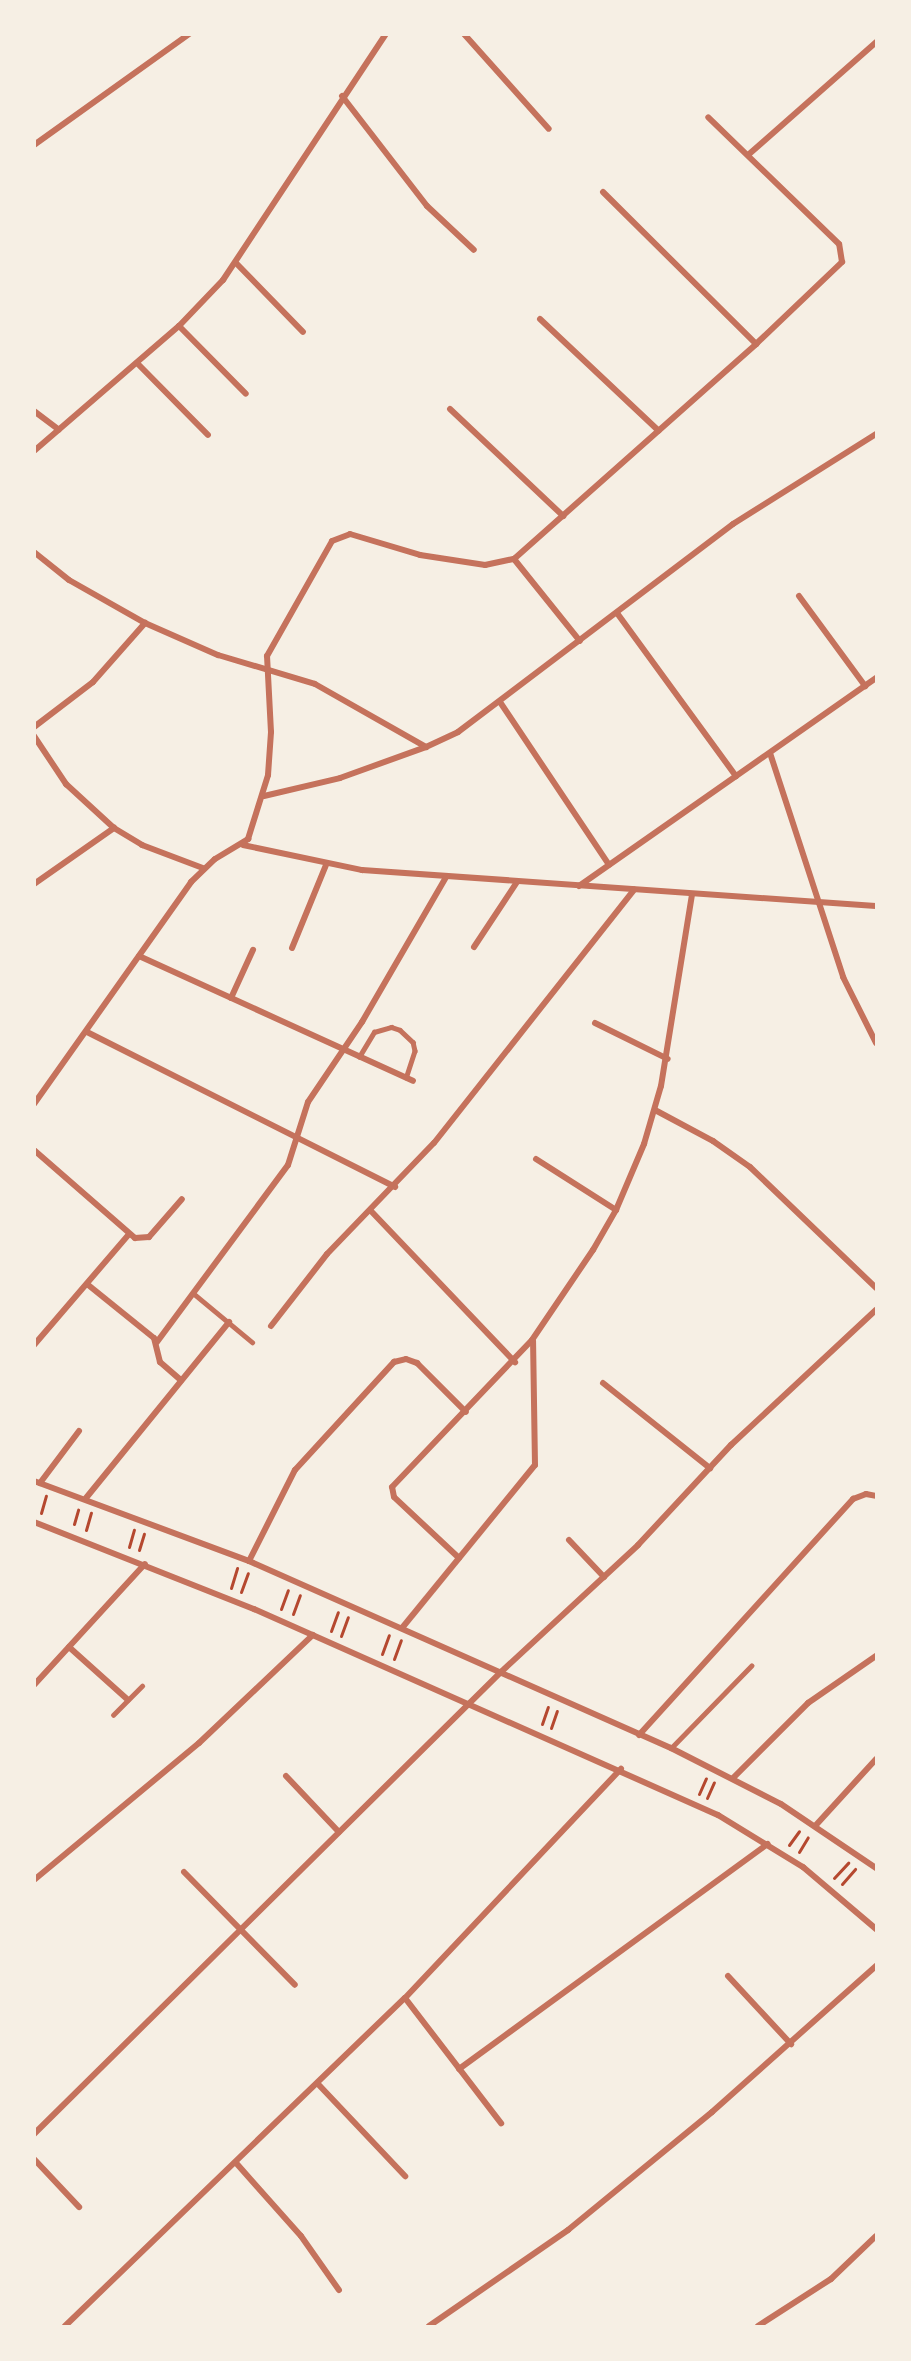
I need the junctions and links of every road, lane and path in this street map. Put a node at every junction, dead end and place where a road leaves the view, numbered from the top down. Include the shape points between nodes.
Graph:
1 (189, 34) edge
2 (464, 34) edge
3 (384, 35) edge
4 (876, 42) edge
5 (342, 96) junction
6 (708, 117) dead end
7 (549, 129) dead end
8 (34, 145) edge
9 (748, 155) junction
10 (603, 192) dead end
11 (474, 250) dead end
12 (236, 263) junction
13 (540, 319) dead end
14 (179, 326) junction
15 (303, 332) dead end
16 (756, 344) junction
17 (137, 363) junction
18 (246, 394) dead end
19 (450, 409) dead end
20 (34, 411) edge
21 (59, 430) junction
22 (659, 431) junction
23 (876, 434) edge
24 (208, 435) dead end
25 (34, 451) edge
26 (563, 516) junction
27 (34, 552) edge
28 (514, 559) junction
29 (799, 596) dead end
30 (617, 612) junction
31 (145, 623) junction
32 (580, 641) junction
33 (266, 669) junction
34 (876, 678) edge
35 (865, 686) junction
36 (500, 702) junction
37 (34, 727) edge
38 (34, 736) edge
39 (426, 747) junction
40 (770, 753) junction
41 (736, 777) junction
42 (264, 796) junction
43 (114, 828) junction
44 (243, 845) junction
45 (326, 865) junction
46 (609, 865) junction
47 (203, 868) junction
48 (446, 877) junction
49 (517, 882) junction
50 (34, 884) edge
51 (579, 886) junction
52 (634, 890) junction
53 (692, 894) junction
54 (818, 903) junction
55 (876, 906) edge
56 (474, 947) dead end
57 (292, 948) dead end
58 (253, 950) dead end
59 (139, 956) junction
60 (231, 998) junction
61 (595, 1023) dead end
62 (87, 1032) junction
63 (876, 1043) edge
64 (344, 1050) junction
65 (359, 1057) junction
66 (668, 1059) junction
67 (406, 1078) junction
68 (413, 1081) dead end
69 (34, 1104) edge
70 (655, 1110) junction
71 (298, 1136) junction
72 (34, 1150) edge
73 (536, 1159) dead end
74 (395, 1187) junction
75 (182, 1199) dead end
76 (616, 1210) junction
77 (371, 1211) junction
78 (129, 1234) junction
79 (87, 1284) junction
80 (876, 1288) edge
81 (193, 1293) junction
82 (876, 1310) edge
83 (228, 1322) junction
84 (271, 1326) dead end
85 (532, 1340) junction
86 (36, 1342) edge
87 (157, 1342) junction
88 (252, 1342) dead end
89 (515, 1362) junction
90 (181, 1380) junction
91 (603, 1383) dead end
92 (466, 1412) junction
93 (79, 1431) dead end
94 (710, 1468) junction
95 (37, 1482) edge
96 (49, 1486) junction
97 (876, 1496) edge
98 (84, 1498) junction
99 (94, 1502) junction
100 (137, 1517) junction
101 (148, 1521) junction
102 (36, 1523) edge
103 (70, 1536) junction
104 (83, 1540) junction
105 (569, 1540) dead end
106 (126, 1557) junction
107 (240, 1558) junction
108 (459, 1558) junction
109 (136, 1561) junction
110 (250, 1562) junction
111 (145, 1564) junction
112 (604, 1576) junction
113 (292, 1580) junction
114 (303, 1585) junction
115 (227, 1598) junction
116 (238, 1602) junction
117 (341, 1602) junction
118 (352, 1606) junction
119 (278, 1619) junction
120 (289, 1624) junction
121 (393, 1624) junction
122 (403, 1629) junction
123 (313, 1635) junction
124 (327, 1641) junction
125 (338, 1646) junction
126 (69, 1647) junction
127 (876, 1656) edge
128 (379, 1664) junction
129 (751, 1666) dead end
130 (391, 1670) junction
131 (501, 1672) junction
132 (34, 1685) edge
133 (142, 1686) dead end
134 (552, 1695) junction
135 (128, 1700) junction
136 (562, 1700) junction
137 (469, 1704) junction
138 (113, 1714) dead end
139 (538, 1734) junction
140 (639, 1735) junction
141 (547, 1738) junction
142 (671, 1748) junction
143 (876, 1759) edge
144 (711, 1767) junction
145 (621, 1769) junction
146 (719, 1771) junction
147 (286, 1776) dead end
148 (733, 1778) junction
149 (694, 1804) junction
150 (703, 1808) junction
151 (806, 1820) junction
152 (816, 1825) junction
153 (339, 1832) junction
154 (768, 1844) junction
155 (857, 1853) junction
156 (783, 1854) junction
157 (864, 1859) junction
158 (793, 1861) junction
159 (876, 1868) edge
160 (184, 1872) dead end
161 (34, 1880) edge
162 (827, 1886) junction
163 (834, 1892) junction
164 (876, 1929) edge
165 (241, 1930) junction
166 (876, 1966) edge
167 (728, 1976) dead end
168 (295, 1985) dead end
169 (405, 1998) junction
170 (790, 2044) junction
171 (459, 2069) junction
172 (318, 2084) junction
173 (501, 2123) dead end
174 (34, 2134) edge
175 (34, 2159) edge
176 (237, 2164) junction
177 (405, 2176) dead end
178 (79, 2207) dead end
179 (876, 2236) edge
180 (339, 2290) dead end
181 (65, 2326) edge
182 (429, 2326) edge
183 (758, 2326) edge

1 - 8 street
2 - 7 street
3 - 5 street
4 - 9 street
5 - 11 street via 427,206
5 - 12 street
6 - 9 street
9 - 16 street via 839,244 843,259
10 - 16 street
12 - 14 street
12 - 15 street
13 - 22 street
14 - 17 street
14 - 18 street
16 - 22 street
17 - 21 street
17 - 24 street
19 - 26 street
20 - 21 street
21 - 25 street
22 - 26 street
23 - 30 street via 758,506
26 - 28 street
27 - 31 street via 69,580
28 - 32 street
28 - 33 street via 485,565 469,563 340,535 332,541 279,629
29 - 35 street
30 - 32 street
30 - 41 street
31 - 33 street via 218,656
31 - 37 street via 93,682
32 - 36 street
33 - 39 street via 332,692
33 - 42 street via 271,732
34 - 35 street
35 - 40 street
36 - 39 street via 466,727
36 - 46 street
38 - 43 street via 66,784
39 - 42 street via 340,778
40 - 41 street
40 - 54 street
41 - 46 street
42 - 44 street
43 - 47 street via 142,845
43 - 50 street
44 - 45 street
44 - 47 street
45 - 48 street
45 - 57 street
46 - 51 street
47 - 59 street
48 - 49 street
48 - 64 street
49 - 51 street
49 - 56 street
51 - 52 street
52 - 53 street
52 - 74 street
53 - 54 street
53 - 66 street
54 - 55 street
54 - 63 street via 854,1003
58 - 60 street
59 - 60 street
59 - 62 street
60 - 64 street
61 - 66 street
62 - 69 street
62 - 71 street
64 - 65 street
64 - 71 street via 305,1109
65 - 67 street
65 - 67 lane via 374,1032 391,1027 400,1030 413,1042 415,1051
66 - 70 street
67 - 68 street
70 - 76 street
70 - 80 street via 713,1141 750,1167
71 - 74 street
71 - 81 street via 288,1165
72 - 78 street
73 - 76 street
74 - 77 street
75 - 78 street via 149,1237 135,1238
76 - 85 street
77 - 84 street via 321,1261
77 - 89 street
78 - 79 street
79 - 86 street
79 - 87 street
81 - 83 lane
81 - 87 street
82 - 94 street
83 - 88 lane
83 - 90 street
85 - 89 street
85 - 108 street via 537,1459
87 - 90 street via 160,1362
89 - 92 street
90 - 98 street
91 - 94 street
92 - 108 street via 393,1484 392,1491
92 - 110 street via 417,1363 406,1359 394,1362 296,1470
93 - 95 street
94 - 112 street
95 - 96 street
96 - 98 street
96 - 102 path
97 - 140 street via 866,1494 853,1499
98 - 99 street
98 - 103 path
99 - 100 street
99 - 104 path
100 - 101 street
100 - 106 path
101 - 107 street
101 - 109 path
102 - 103 street
103 - 104 street
104 - 106 street
105 - 112 street
106 - 109 street
107 - 110 street
107 - 115 path
108 - 122 street
109 - 111 street
110 - 113 street
110 - 116 path
111 - 115 street
111 - 126 street
112 - 131 street
113 - 114 street
113 - 119 path
114 - 117 street
114 - 120 path
115 - 116 street
116 - 119 street
117 - 118 street
117 - 124 path
118 - 121 street
118 - 125 path
119 - 120 street
120 - 123 street
121 - 122 street
121 - 128 path
122 - 130 path
122 - 131 street
123 - 124 street
123 - 161 street via 199,1743
124 - 125 street
125 - 128 street
126 - 132 street
126 - 135 street
127 - 148 street via 807,1703
128 - 130 street
129 - 142 lane
130 - 137 street
131 - 134 street
131 - 137 street
133 - 135 lane
134 - 136 street
134 - 139 path
135 - 138 lane
136 - 140 street
136 - 141 path
137 - 139 street
137 - 153 street
139 - 141 street
140 - 142 street
141 - 145 street
142 - 144 street
143 - 152 street
144 - 146 street
144 - 149 path
145 - 149 street
145 - 169 street
146 - 148 street
146 - 150 path
147 - 153 street
148 - 151 street
149 - 150 street
150 - 154 street
151 - 152 street
151 - 156 path
152 - 155 street
152 - 158 path
153 - 165 street
154 - 156 street
154 - 171 street
155 - 157 street
155 - 162 path
156 - 158 street
157 - 159 street
157 - 163 path
158 - 162 street
160 - 165 street
162 - 163 street
163 - 164 street
165 - 168 street
165 - 174 street
166 - 170 street
167 - 170 street
169 - 171 street
169 - 172 street
170 - 182 street via 560,2237
171 - 173 street
172 - 176 street
172 - 177 street
175 - 178 street
176 - 180 street via 302,2236
176 - 181 street
179 - 183 street via 831,2278

